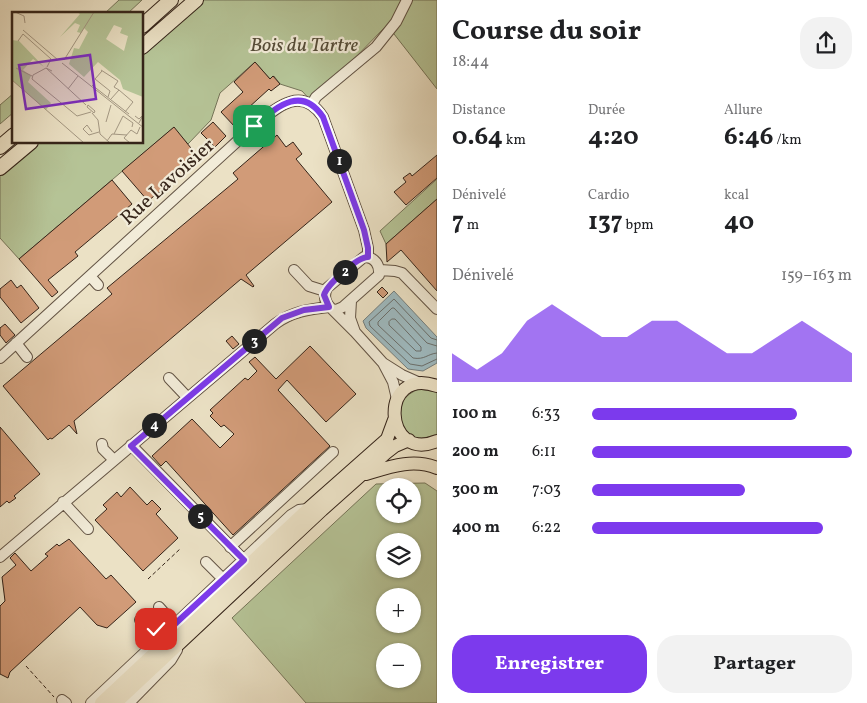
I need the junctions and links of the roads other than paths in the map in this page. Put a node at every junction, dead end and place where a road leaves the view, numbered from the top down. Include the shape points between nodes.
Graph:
1 (171, 0) edge
2 (196, 0) edge
3 (407, 0) edge
4 (144, 24) edge
5 (144, 45) edge
6 (312, 104) junction
7 (12, 138) edge
8 (28, 144) edge
9 (0, 147) edge
10 (0, 168) edge
11 (368, 257) junction
12 (294, 270) dead end
13 (380, 270) junction
14 (90, 276) junction
15 (98, 285) dead end
16 (325, 291) junction
17 (351, 301) junction
18 (330, 308) junction
19 (437, 309) edge
20 (355, 332) junction
21 (16, 344) junction
22 (27, 357) dead end
23 (0, 358) edge
24 (384, 363) junction
25 (169, 378) dead end
26 (420, 383) junction
27 (437, 385) edge
28 (187, 397) junction
29 (397, 399) junction
30 (394, 420) junction
31 (409, 440) junction
32 (432, 443) edge
33 (102, 444) dead end
34 (131, 446) junction
35 (333, 452) dead end
36 (437, 452) edge
37 (114, 460) junction
38 (437, 468) edge
39 (359, 477) junction
40 (63, 502) junction
41 (309, 508) junction
42 (88, 529) dead end
43 (230, 547) junction
44 (0, 557) edge
45 (244, 560) junction
46 (206, 562) dead end
47 (223, 579) junction
48 (159, 607) dead end
49 (140, 620) dead end
50 (174, 624) junction
51 (162, 636) junction
52 (185, 638) junction
53 (91, 703) edge
54 (101, 703) edge
55 (116, 703) edge
56 (129, 703) edge

1 - 4 highway
2 - 5 highway
3 - 6 street via 396,22 376,47 316,97
6 - 11 street via 323,117 364,230
6 - 14 street, Rue Lavoisier via 300,101 279,105
7 - 9 highway
8 - 10 highway
11 - 13 street via 374,259
11 - 16 street via 360,259
12 - 16 street via 309,286
13 - 17 street via 377,278
13 - 19 street via 402,273
14 - 15 street
14 - 21 street, Rue Lavoisier
16 - 18 street
17 - 18 street via 340,309
17 - 20 street via 350,318
18 - 20 street
18 - 28 street via 304,310 282,318
20 - 24 street
21 - 22 street
21 - 23 street, Rue Lavoisier
24 - 26 street
24 - 29 street
25 - 28 street
26 - 27 main road
26 - 29 main road via 405,390
28 - 34 street
29 - 30 main road
30 - 31 main road via 401,434
30 - 41 main road via 387,439
31 - 32 main road
31 - 39 main road via 396,446
32 - 36 main road
33 - 37 street
34 - 37 street
34 - 43 street
35 - 43 street
37 - 40 street
38 - 39 main road via 407,464
39 - 52 main road
40 - 42 street
40 - 44 street
41 - 45 street via 291,515
41 - 54 main road
43 - 45 street
45 - 47 street
46 - 47 street
47 - 50 street
48 - 50 street
49 - 51 street via 147,620
50 - 51 street
51 - 53 street
52 - 55 main road
52 - 56 street via 171,660

